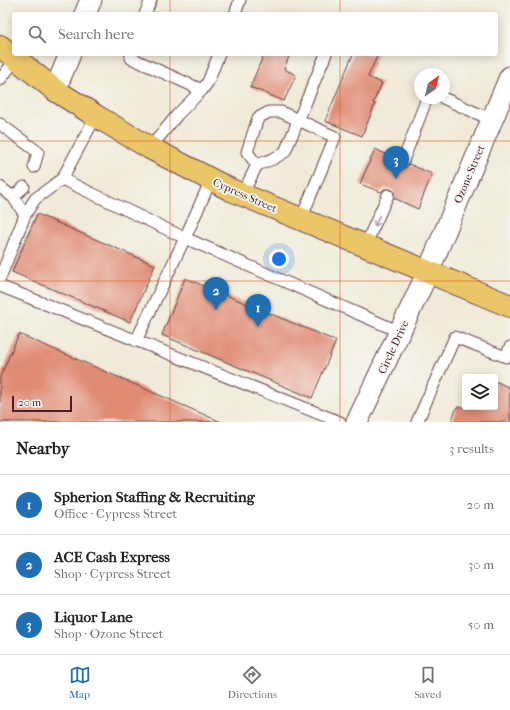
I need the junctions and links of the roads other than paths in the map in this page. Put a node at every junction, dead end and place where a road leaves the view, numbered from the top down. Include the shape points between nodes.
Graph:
1 (91, 0) edge
2 (151, 0) edge
3 (240, 0) edge
4 (86, 12) edge
5 (146, 12) edge
6 (236, 12) edge
7 (8, 53) edge
8 (69, 56) edge
9 (131, 56) edge
10 (218, 56) edge
11 (325, 56) edge
12 (510, 77) edge
13 (0, 80) edge
14 (55, 90) junction
15 (202, 90) junction
16 (450, 101) edge
17 (425, 104) edge
18 (96, 116) junction
19 (299, 120) junction
20 (492, 120) junction
21 (0, 124) edge
22 (150, 148) junction
23 (403, 161) dead end
24 (257, 165) junction
25 (34, 167) dead end
26 (62, 179) junction
27 (211, 180) junction
28 (0, 187) edge
29 (24, 187) dead end
30 (242, 195) junction
31 (388, 195) dead end
32 (13, 197) junction
33 (25, 215) junction
34 (301, 219) junction
35 (185, 238) junction
36 (366, 246) junction
37 (428, 272) junction
38 (0, 278) edge
39 (0, 286) edge
40 (510, 306) edge
41 (400, 332) junction
42 (136, 341) junction
43 (510, 347) edge
44 (340, 422) edge
45 (357, 422) edge
46 (417, 422) edge

1 - 4 street
2 - 5 lane
3 - 6 lane
7 - 13 lane
7 - 14 main road, Cypress Street
8 - 14 street
9 - 15 lane
10 - 15 lane
11 - 19 lane
12 - 20 street, Ozone Street
14 - 18 main road, Cypress Street
15 - 22 lane
16 - 20 lane
17 - 23 lane
18 - 22 main road, Cypress Street
18 - 26 lane
19 - 24 lane via 285,152
19 - 24 lane via 281,112 269,112 258,118 247,152
19 - 34 lane via 335,137
20 - 37 street, Ozone Street
21 - 25 lane via 38,152
22 - 27 main road, Cypress Street
24 - 30 lane
26 - 33 lane via 35,199
26 - 35 lane
27 - 30 main road, Cypress Street
27 - 35 lane
28 - 32 lane
29 - 32 lane
30 - 34 main road, Cypress Street
31 -> 36 lane
32 - 33 lane
33 - 38 lane
34 - 36 main road, Cypress Street
35 - 41 lane
35 - 42 lane
36 - 37 main road, Cypress Street
37 - 40 main road, Cypress Street
37 - 41 street, Circle Drive
39 - 42 lane
41 - 45 street, Circle Drive
42 - 44 lane
43 - 46 lane via 506,358 455,337

